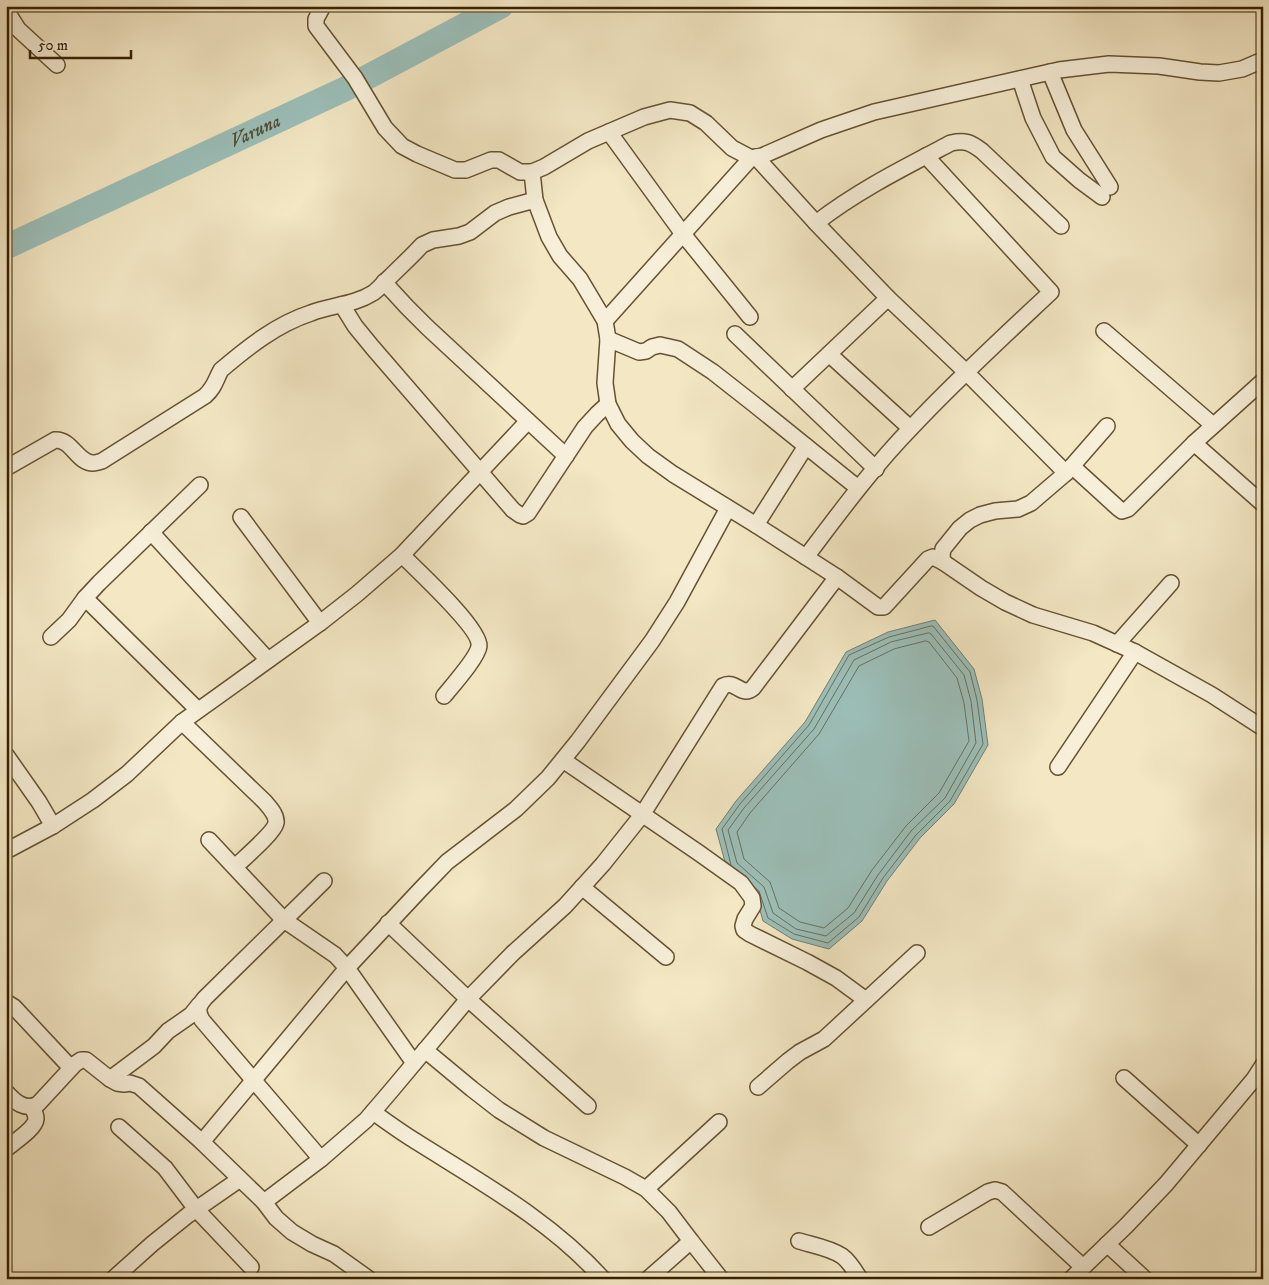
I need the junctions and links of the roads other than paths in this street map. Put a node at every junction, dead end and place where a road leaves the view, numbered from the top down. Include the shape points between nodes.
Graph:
1 (323, 6) edge
2 (6, 10) edge
3 (1263, 60) edge
4 (57, 65) dead end
5 (1050, 72) junction
6 (1020, 79) junction
7 (610, 132) junction
8 (926, 156) junction
9 (754, 158) junction
10 (532, 172) junction
11 (535, 200) junction
12 (816, 223) junction
13 (1061, 226) dead end
14 (683, 234) junction
15 (384, 282) junction
16 (888, 298) junction
17 (342, 305) junction
18 (750, 317) dead end
19 (605, 320) junction
20 (1104, 331) dead end
21 (735, 334) dead end
22 (608, 339) junction
23 (829, 354) junction
24 (965, 372) junction
25 (1263, 381) edge
26 (792, 389) junction
27 (608, 404) junction
28 (528, 421) junction
29 (1213, 425) junction
30 (1107, 426) dead end
31 (910, 428) junction
32 (1194, 443) junction
33 (806, 446) junction
34 (566, 456) junction
35 (6, 468) edge
36 (876, 468) junction
37 (1069, 469) junction
38 (479, 472) junction
39 (200, 485) dead end
40 (858, 488) junction
41 (1263, 504) edge
42 (728, 508) junction
43 (241, 517) dead end
44 (756, 525) junction
45 (151, 532) junction
46 (402, 555) junction
47 (806, 557) junction
48 (943, 562) junction
49 (837, 577) junction
50 (1171, 583) dead end
51 (85, 598) junction
52 (320, 623) junction
53 (51, 637) dead end
54 (1117, 644) junction
55 (1135, 652) junction
56 (268, 660) junction
57 (444, 696) dead end
58 (198, 710) junction
59 (182, 722) junction
60 (1263, 728) edge
61 (6, 755) edge
62 (563, 760) junction
63 (1058, 767) dead end
64 (642, 815) junction
65 (53, 826) junction
66 (209, 840) dead end
67 (6, 852) edge
68 (235, 867) junction
69 (324, 881) dead end
70 (582, 887) junction
71 (284, 920) junction
72 (388, 924) junction
73 (917, 953) dead end
74 (666, 957) dead end
75 (347, 968) junction
76 (468, 999) junction
77 (866, 1000) junction
78 (6, 1002) edge
79 (199, 1005) junction
80 (425, 1050) junction
81 (414, 1064) junction
82 (1263, 1065) edge
83 (71, 1068) junction
84 (1124, 1078) dead end
85 (110, 1079) junction
86 (254, 1080) junction
87 (758, 1087) dead end
88 (6, 1092) edge
89 (588, 1106) dead end
90 (32, 1107) junction
91 (373, 1112) junction
92 (719, 1122) dead end
93 (119, 1127) dead end
94 (202, 1142) junction
95 (1199, 1145) junction
96 (6, 1149) edge
97 (321, 1159) junction
98 (240, 1179) junction
99 (646, 1189) junction
100 (264, 1202) junction
101 (196, 1209) junction
102 (929, 1227) dead end
103 (691, 1241) junction
104 (798, 1241) dead end
105 (1107, 1244) junction
106 (251, 1267) dead end
107 (1083, 1267) junction
108 (113, 1279) edge
109 (369, 1279) edge
110 (603, 1279) edge
111 (648, 1279) edge
112 (721, 1279) edge
113 (860, 1279) edge
114 (1071, 1279) edge
115 (1145, 1279) edge

1 - 10 street via 316,26 355,78 385,128 402,146 455,170 499,160 520,172
2 - 4 street via 18,29
3 - 5 street via 1242,69 1219,73 1109,64
5 - 6 street
5 - 6 street via 1074,130 1106,192 1079,180 1053,156 1033,118
6 - 9 street via 874,112
7 - 9 street via 670,110 690,112 732,148
7 - 10 street
7 - 14 street
8 - 12 street via 837,206
8 - 13 street via 951,142 962,140 973,144
8 - 24 street via 1051,292
9 - 12 street
9 - 14 street
10 - 11 street
11 - 15 street via 495,213 460,236 422,245
11 - 19 street via 560,256 580,279
12 - 16 street
14 - 18 street
14 - 19 street
15 - 17 street via 374,292
15 - 28 street via 427,327
16 - 23 street
16 - 24 street
17 - 35 street via 309,313 259,340 221,370 216,383 205,396 102,461 85,461 60,439
17 - 38 street via 373,348
19 - 22 street
20 - 29 street
21 - 26 street
22 - 27 street via 605,383
22 - 33 street via 639,352 660,345 678,349 713,372
23 - 26 street
23 - 31 street
24 - 31 street
24 - 37 street
25 - 29 street
26 - 36 street
27 - 34 street via 585,427
27 - 42 street via 618,424 648,456
28 - 34 street
28 - 38 street
29 - 32 street
30 - 37 street
31 - 36 street
32 - 37 street via 1128,509 1122,511
32 - 41 street
33 - 40 street
33 - 44 street
34 - 38 street via 523,516 513,510
36 - 40 street
37 - 48 street via 1031,503 970,520 944,549
38 - 46 street
39 - 45 street
40 - 47 street
42 - 44 street
42 - 62 street via 652,641
43 - 52 street
44 - 47 street
45 - 51 street
45 - 56 street
46 - 52 street
46 - 57 street via 477,636 479,646 475,656
47 - 49 street
48 - 49 street via 933,557 928,559 884,607 878,607
48 - 54 street via 1005,602
49 - 64 street via 753,688 744,691 732,685 723,686
50 - 54 street
51 - 53 street
51 - 58 street
52 - 56 street
54 - 55 street
55 - 60 street
55 - 63 street
56 - 58 street
58 - 59 street
59 - 65 street via 127,774
59 - 68 street via 274,814 276,823 272,832
61 - 65 street
62 - 64 street
62 - 72 street via 516,809 447,862
64 - 70 street
64 - 77 street via 741,883 752,898 752,906 744,919 744,930 836,978
65 - 67 street
66 - 68 street
68 - 71 street
69 - 71 street
70 - 74 street
70 - 76 street
71 - 75 street via 335,955
71 - 79 street
72 - 75 street
72 - 76 street
73 - 77 street
75 - 81 street
75 - 86 street
76 - 80 street
76 - 89 street
77 - 87 street via 824,1039 788,1060
78 - 83 street
79 - 85 street via 154,1046
79 - 86 street via 198,1013 202,1020
80 - 81 street
80 - 99 street via 499,1110 544,1138
81 - 91 street
82 - 95 street
83 - 85 street via 86,1060
83 - 90 street
84 - 95 street
85 - 94 street via 139,1086
86 - 94 street
86 - 97 street
88 - 90 street via 25,1107
90 - 96 street via 36,1121
91 - 97 street
91 - 110 street via 521,1208 591,1265
92 - 99 street
93 - 101 street via 165,1168
94 - 98 street
95 - 105 street
97 - 100 street
98 - 100 street
98 - 101 street
99 - 103 street
100 - 109 street via 292,1232 334,1254
101 - 106 street
101 - 108 street
102 - 107 street via 995,1190 1002,1192
103 - 111 street
103 - 112 street
104 - 113 street via 842,1256
105 - 107 street
105 - 115 street
107 - 114 street

